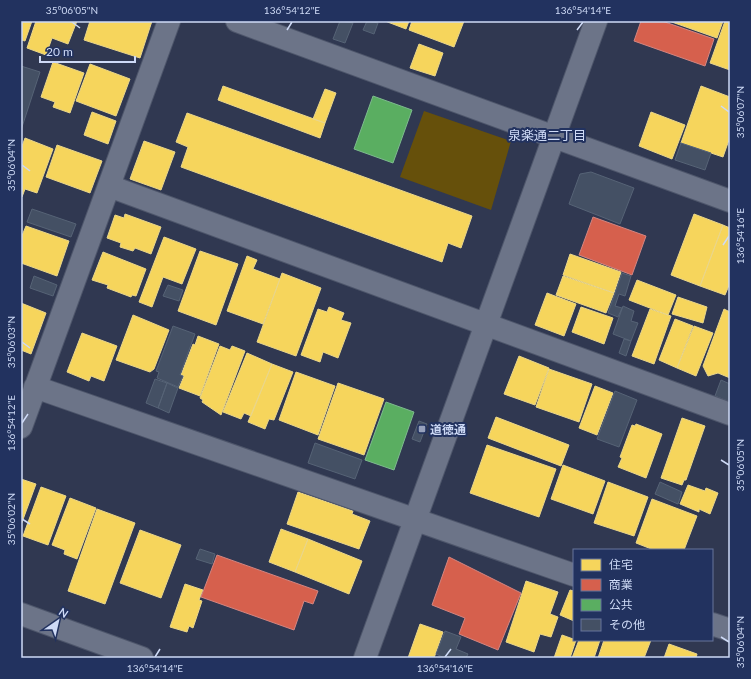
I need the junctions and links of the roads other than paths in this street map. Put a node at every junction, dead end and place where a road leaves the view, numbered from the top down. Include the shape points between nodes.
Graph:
1 (169, 21) edge
2 (237, 21) edge
3 (596, 21) edge
4 (554, 136) junction
5 (109, 186) junction
6 (730, 201) edge
7 (486, 325) junction
8 (36, 387) junction
9 (730, 414) edge
10 (21, 427) edge
11 (416, 518) junction
12 (573, 575) edge
13 (21, 614) edge
14 (713, 624) edge
15 (730, 630) edge
16 (142, 658) edge
17 (365, 658) edge

1 - 5 street
2 - 4 street
3 - 4 street
4 - 6 street
4 - 7 street
5 - 7 street
5 - 8 street
7 - 9 street
7 - 11 street
8 - 10 street
8 - 11 street
11 - 12 street
11 - 17 street
13 - 16 street
14 - 15 street

